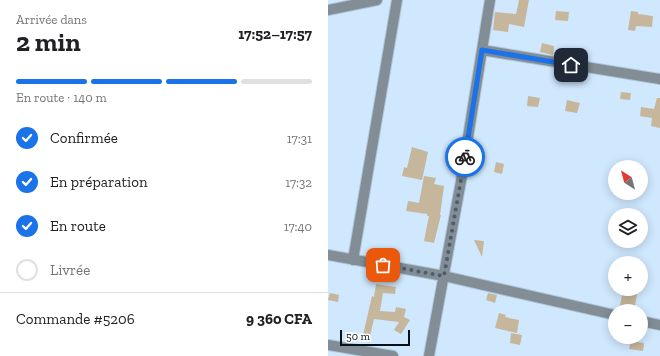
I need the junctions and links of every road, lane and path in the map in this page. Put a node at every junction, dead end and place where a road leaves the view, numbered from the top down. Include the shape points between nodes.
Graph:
1 (377, 0) edge
2 (398, 0) edge
3 (490, 0) edge
4 (328, 10) edge
5 (482, 50) junction
6 (660, 80) edge
7 (328, 255) edge
8 (353, 260) junction
9 (444, 276) junction
10 (608, 313) edge
11 (648, 322) edge
12 (660, 325) edge
13 (328, 345) edge
14 (393, 356) edge
15 (429, 356) edge

1 - 4 street
2 - 8 street
3 - 5 street
5 - 6 street
5 - 9 street
7 - 8 street
8 - 9 street
9 - 10 street
9 - 15 street
11 - 12 street
13 - 14 street

